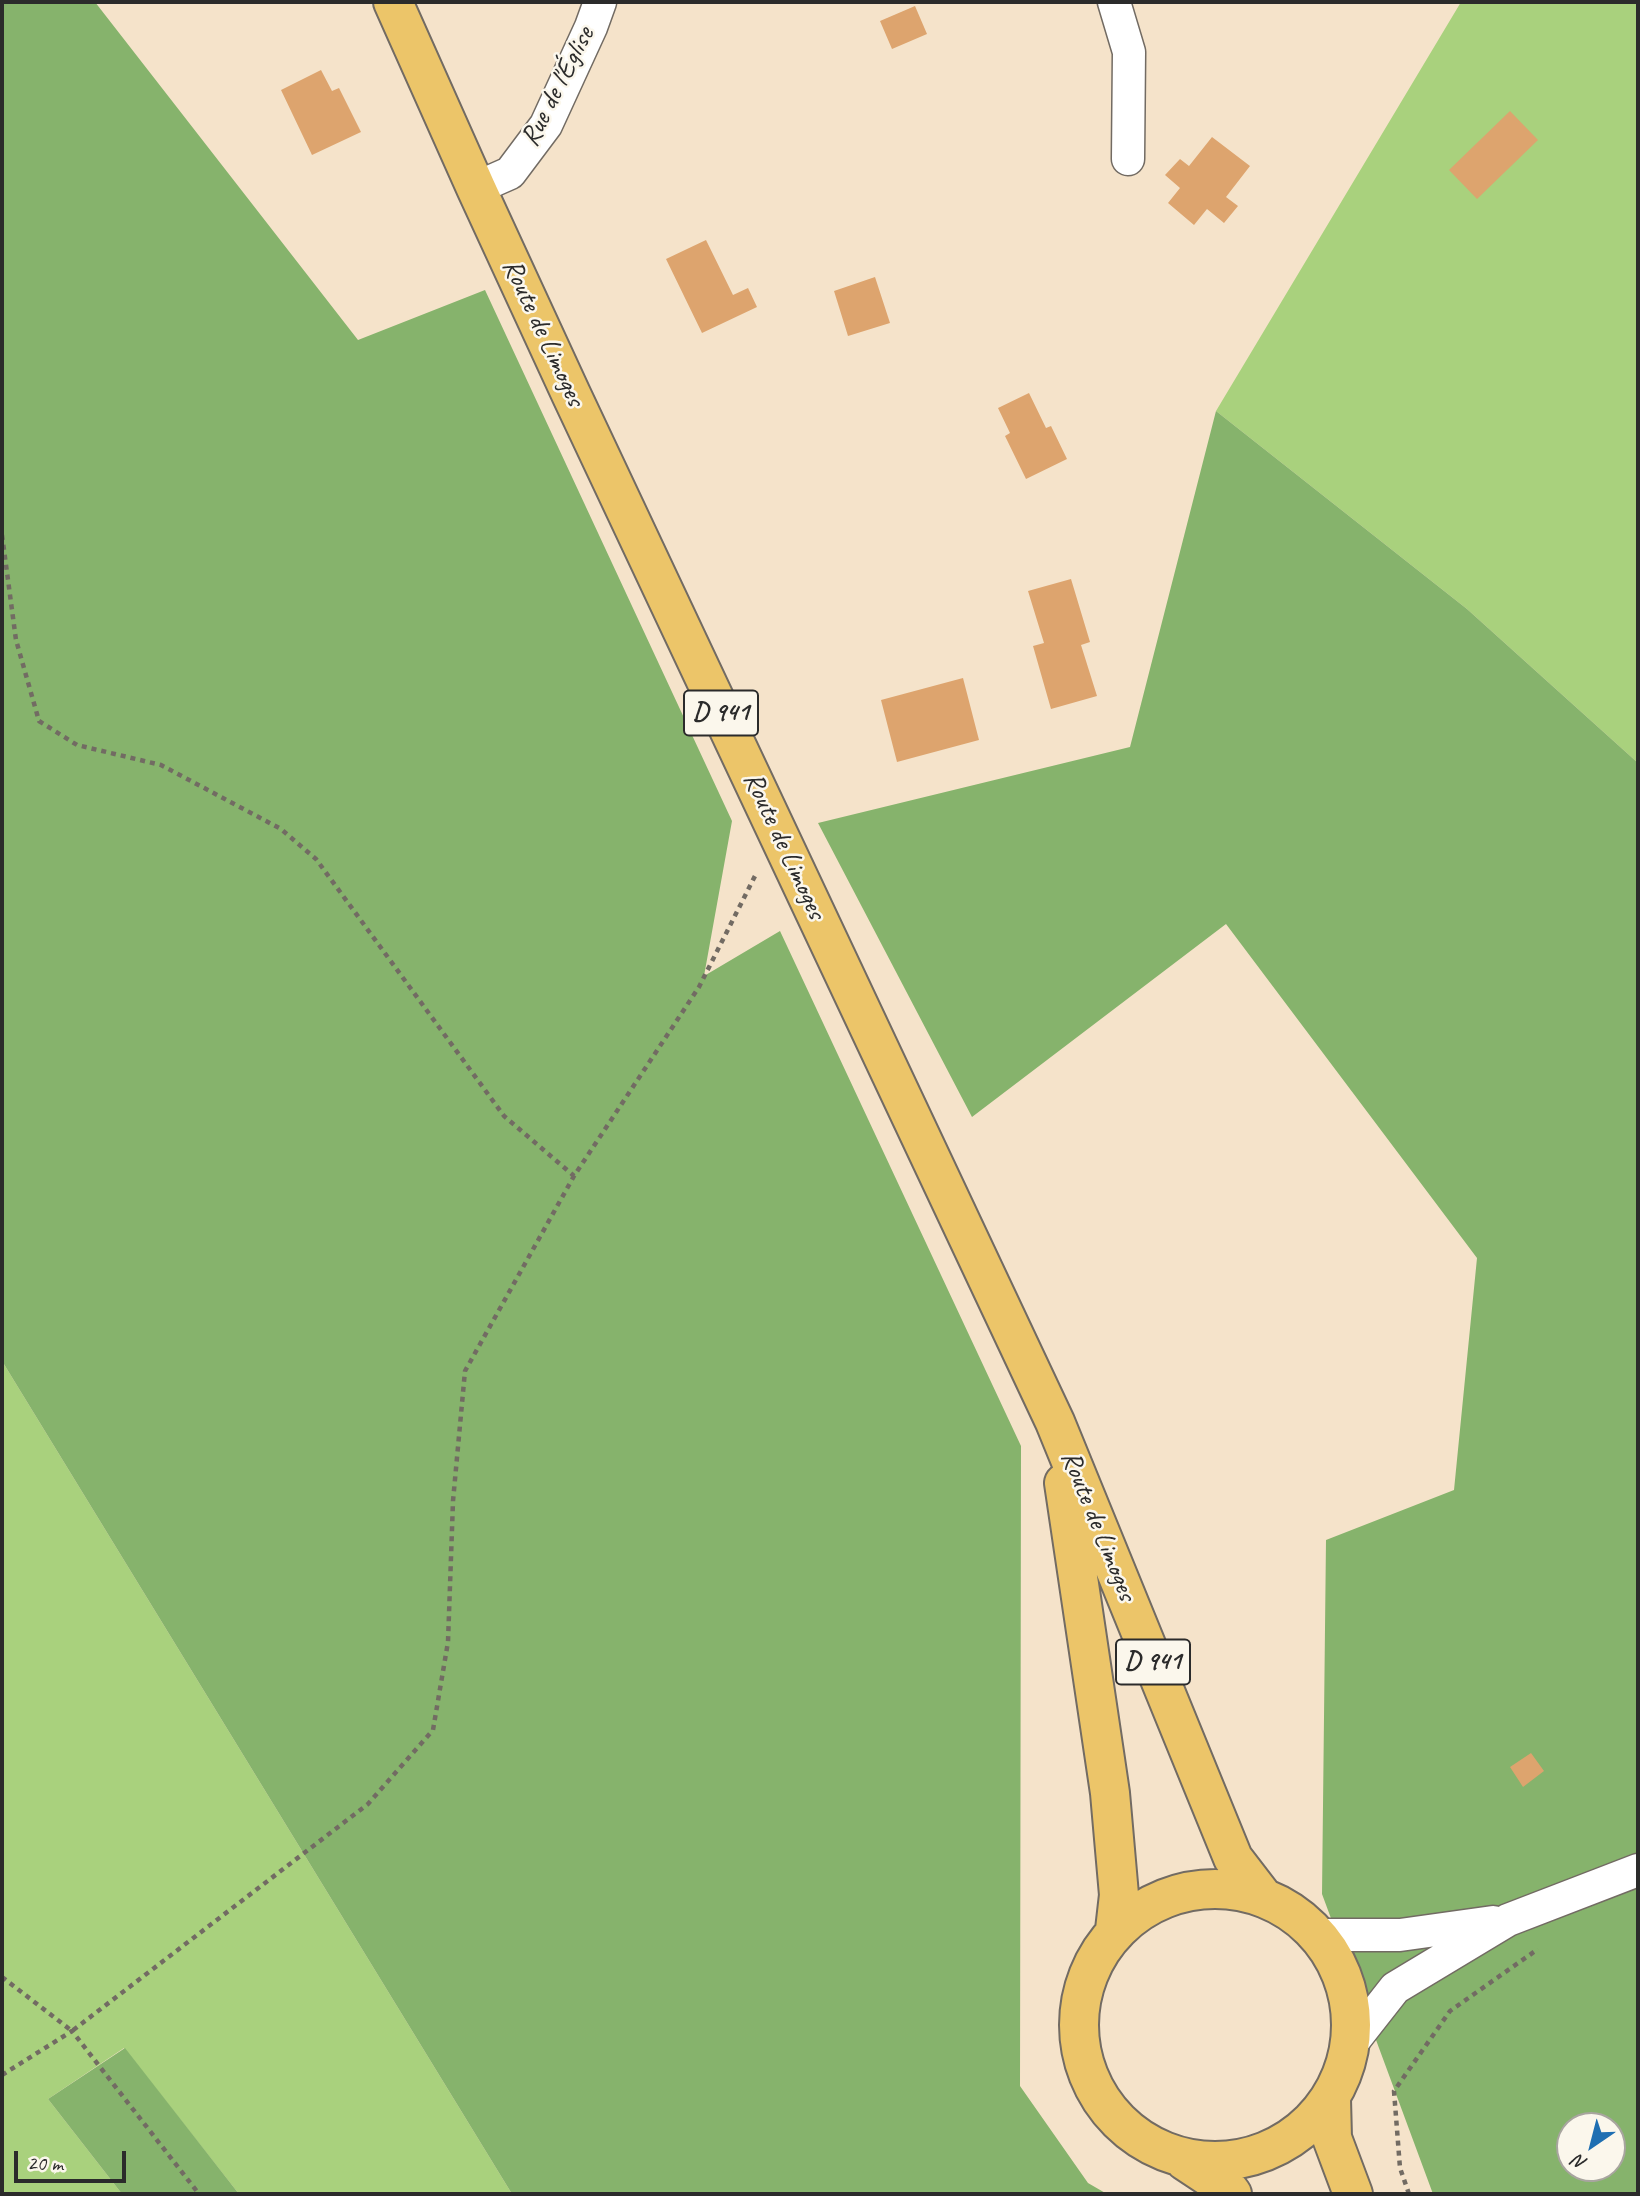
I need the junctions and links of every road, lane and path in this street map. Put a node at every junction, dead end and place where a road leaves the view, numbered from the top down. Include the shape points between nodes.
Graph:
1 (393, 2) edge
2 (600, 2) edge
3 (1114, 2) edge
4 (1128, 159) dead end
5 (476, 188) junction
6 (2, 534) edge
7 (777, 832) junction
8 (574, 1176) junction
9 (1055, 1422) junction
10 (1638, 1870) edge
11 (1263, 1897) junction
12 (1508, 1920) junction
13 (1115, 1930) junction
14 (1318, 1935) junction
15 (1547, 1942) dead end
16 (2, 1978) edge
17 (72, 2031) junction
18 (1351, 2044) junction
19 (2, 2075) edge
20 (1331, 2099) junction
21 (1180, 2158) junction
22 (199, 2194) edge
23 (1232, 2194) edge
24 (1353, 2194) edge
25 (1409, 2194) edge

1 - 5 main road, Route de Limoges / D 941
2 - 5 street, Rue de l'Église via 545,125 510,173
3 - 4 street via 1129,52
5 - 7 main road, Route de Limoges / D 941
6 - 8 path via 16,640 39,721 77,745 161,765 281,830 316,859 504,1116
7 - 8 path via 699,986
7 - 9 main road, Route de Limoges / D 941
8 - 17 path via 465,1371 453,1501 448,1642 433,1730 368,1804
9 - 11 main road, Route de Limoges / D 941 via 1233,1858
9 - 13 main road, Route de Limoges / D 941 via 1110,1793 1119,1895
10 - 12 street
11 - 13 main road via 1224,1888 1184,1891 1146,1906
11 - 14 main road via 1293,1913
12 - 14 street via 1401,1935
12 - 18 street via 1395,1988
13 - 21 main road via 1089,1970 1077,2016 1083,2063 1103,2105 1137,2139
14 - 18 main road via 1346,1986
15 - 25 path via 1450,2011 1394,2091 1400,2168
16 - 17 path
17 - 19 path
17 - 22 path
18 - 20 main road
20 - 21 main road via 1303,2131 1266,2153 1223,2162
20 - 24 main road via 1332,2138
21 - 23 main road

